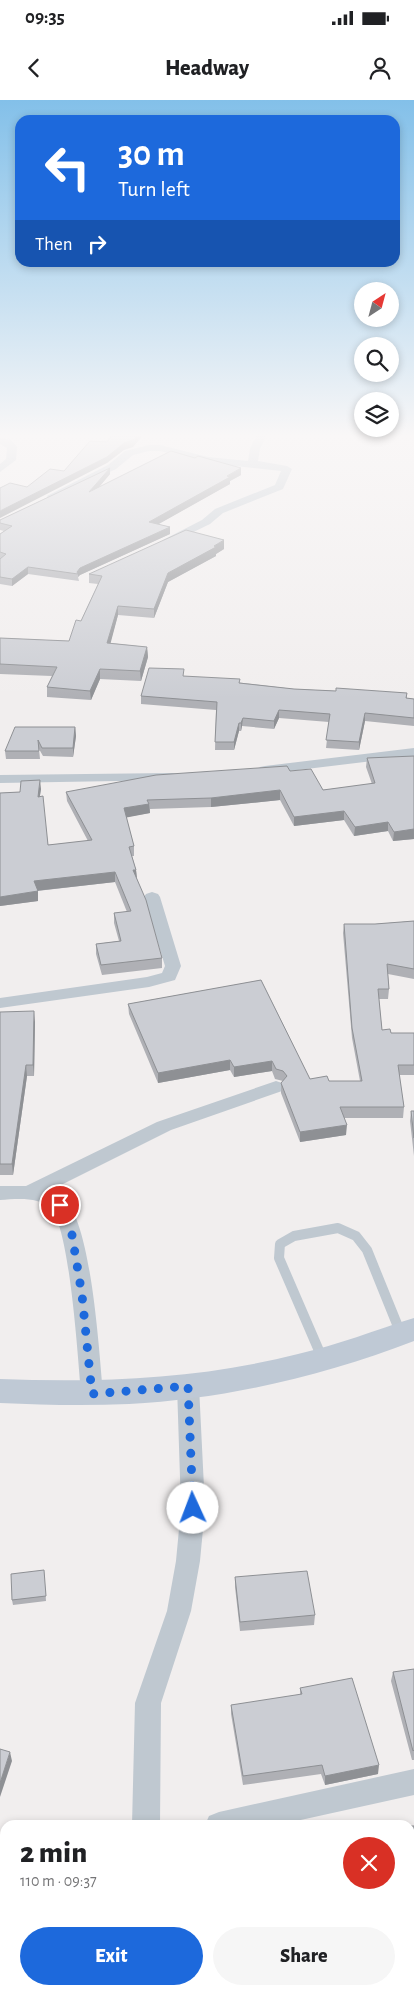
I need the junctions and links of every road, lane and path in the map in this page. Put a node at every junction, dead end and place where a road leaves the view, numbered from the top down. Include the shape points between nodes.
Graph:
1 (205, 522) edge
2 (161, 544) edge
3 (414, 752) edge
4 (248, 771) edge
5 (184, 776) edge
6 (0, 779) edge
7 (152, 896) dead end
8 (0, 1003) edge
9 (276, 1087) dead end
10 (0, 1193) edge
11 (29, 1193) junction
12 (407, 1332) edge
13 (323, 1360) junction
14 (188, 1386) junction
15 (0, 1391) edge
16 (92, 1394) junction
17 (414, 1782) edge
18 (146, 1820) edge
19 (243, 1820) edge

1 - 2 street
3 - 4 street
5 - 6 street
7 - 8 street via 173,966 168,976 149,982
9 - 11 street via 164,1126
10 - 11 street
11 - 16 street via 60,1205 72,1235
12 - 13 main road via 376,1345
12 - 13 lane via 367,1250 356,1236 338,1228 294,1236 280,1244 279,1258
13 - 14 main road
14 - 16 main road
14 - 18 street via 193,1508 188,1561 179,1611 148,1703
15 - 16 main road
17 - 19 street

